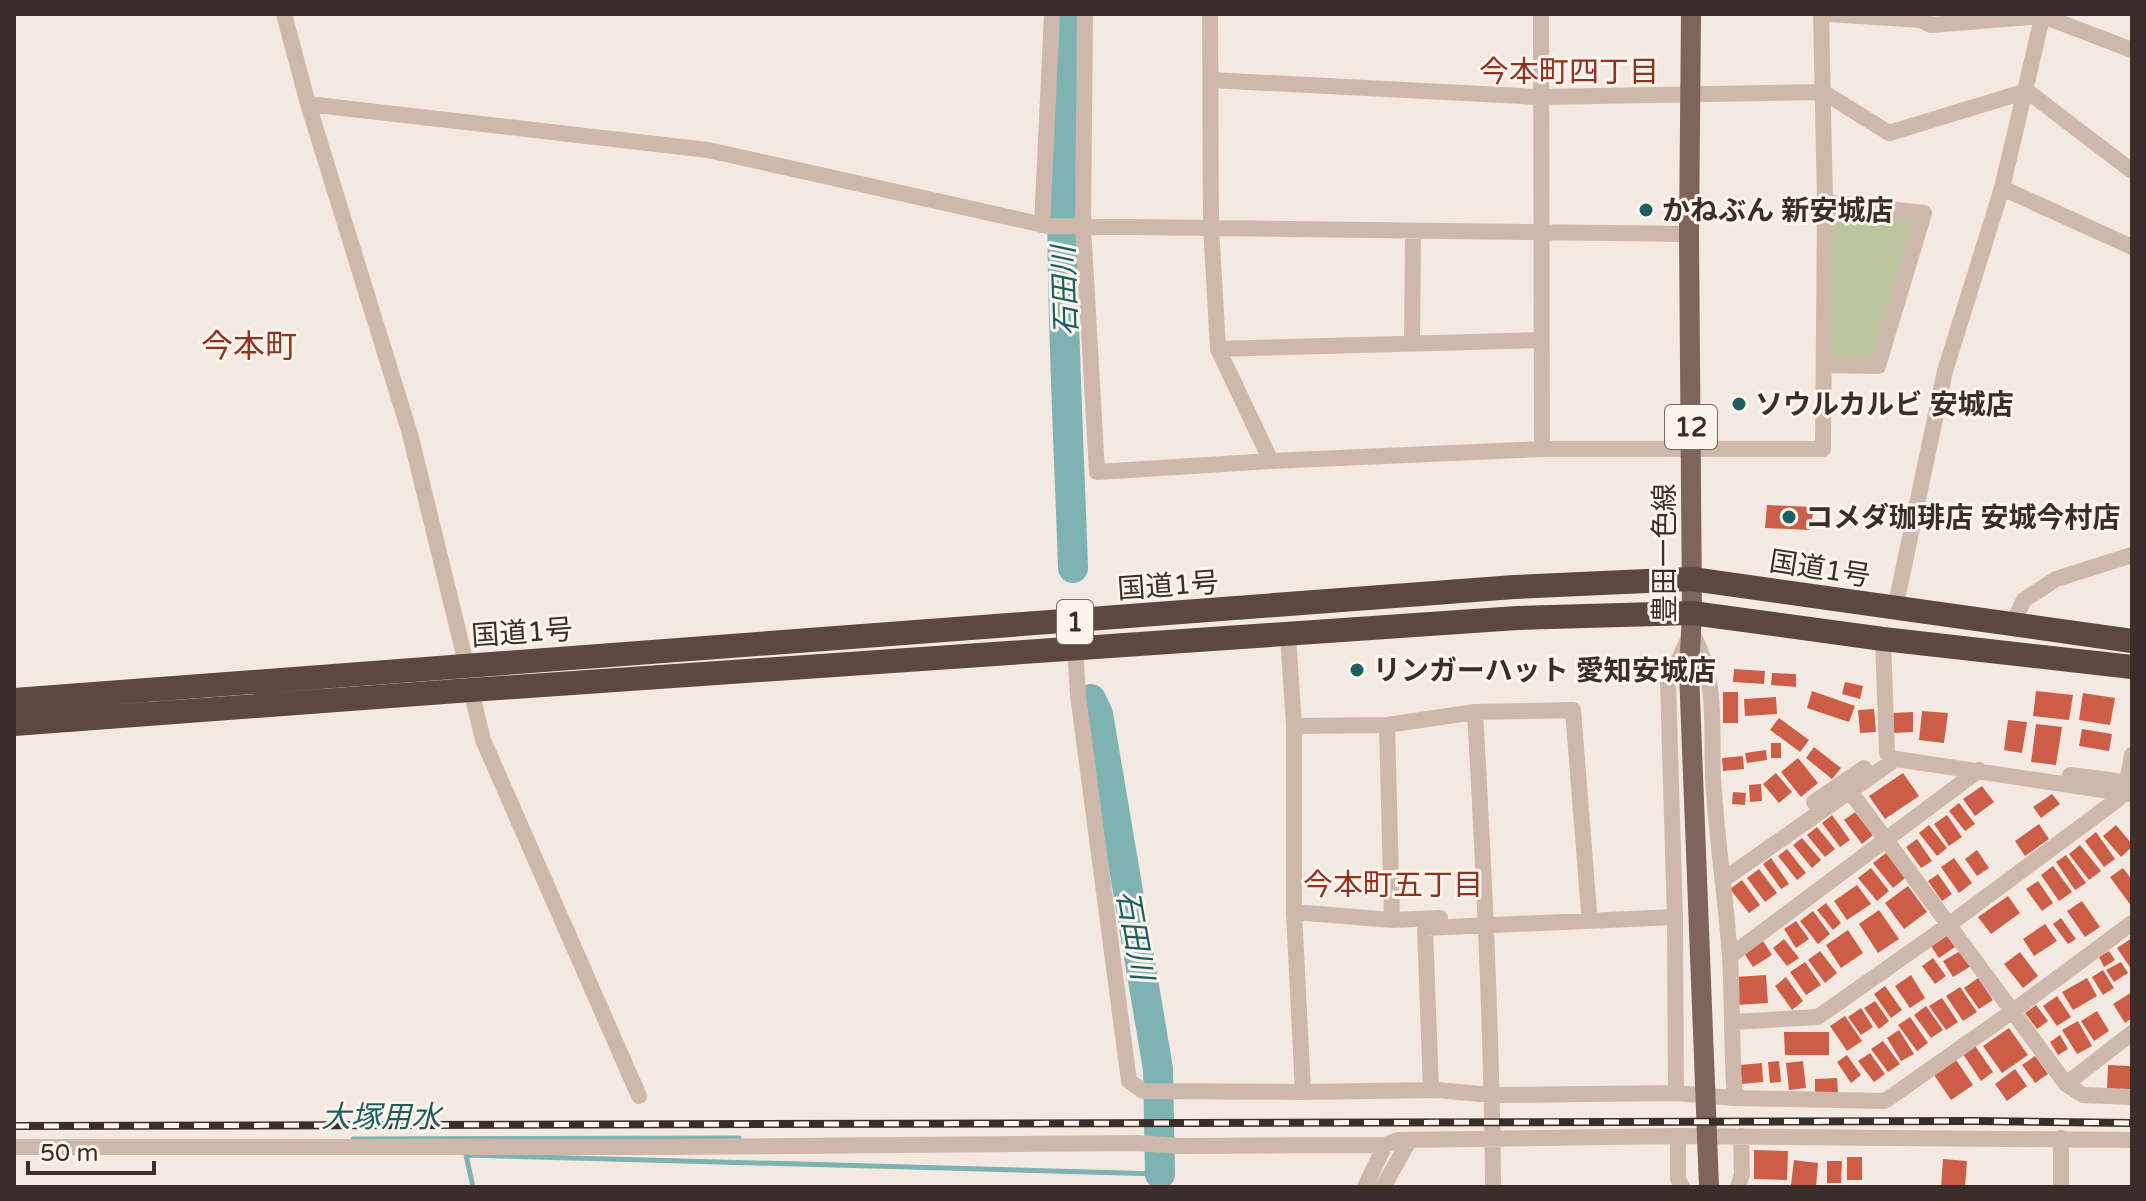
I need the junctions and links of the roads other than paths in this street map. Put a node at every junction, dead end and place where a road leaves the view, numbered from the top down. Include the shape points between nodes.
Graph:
1 (284, 14) edge
2 (1052, 14) edge
3 (1085, 14) edge
4 (1210, 14) edge
5 (1541, 14) edge
6 (1691, 14) edge
7 (1821, 14) edge
8 (1829, 14) edge
9 (2043, 15) edge
10 (2132, 50) edge
11 (1210, 80) junction
12 (2027, 91) junction
13 (1823, 92) junction
14 (1691, 95) junction
15 (1540, 97) junction
16 (308, 104) junction
17 (2132, 171) edge
18 (2002, 188) junction
19 (1825, 202) junction
20 (1045, 225) junction
21 (1080, 226) junction
22 (1211, 226) junction
23 (1413, 231) junction
24 (1542, 234) junction
25 (1689, 234) junction
26 (2132, 247) edge
27 (1541, 340) junction
28 (1412, 344) junction
29 (1218, 349) junction
30 (1824, 365) junction
31 (1542, 449) junction
32 (1692, 451) junction
33 (1271, 461) junction
34 (2132, 555) edge
35 (1692, 579) junction
36 (1895, 609) junction
37 (1692, 623) junction
38 (2012, 624) junction
39 (1288, 635) junction
40 (1883, 639) junction
41 (2132, 641) edge
42 (1075, 649) junction
43 (2132, 667) edge
44 (469, 678) junction
45 (14, 700) edge
46 (1475, 712) junction
47 (14, 724) edge
48 (1387, 725) junction
49 (1294, 726) junction
50 (1887, 753) junction
51 (2132, 755) edge
52 (1980, 769) junction
53 (1847, 786) junction
54 (2128, 788) edge
55 (1888, 840) junction
56 (1723, 874) junction
57 (1294, 912) junction
58 (1589, 912) junction
59 (1675, 913) junction
60 (1392, 920) junction
61 (1487, 921) junction
62 (2132, 923) edge
63 (1950, 924) junction
64 (1730, 956) junction
65 (2013, 1011) junction
66 (1733, 1022) junction
67 (2132, 1033) edge
68 (2066, 1084) junction
69 (1431, 1090) junction
70 (1303, 1092) junction
71 (1676, 1093) junction
72 (1492, 1095) junction
73 (639, 1096) dead end
74 (2132, 1097) edge
75 (1735, 1098) junction
76 (1678, 1136) junction
77 (1741, 1136) junction
78 (2061, 1138) junction
79 (2132, 1140) edge
80 (1409, 1141) junction
81 (1492, 1141) junction
82 (1385, 1145) junction
83 (14, 1147) edge
84 (1365, 1187) edge
85 (1383, 1187) edge
86 (1493, 1187) edge
87 (1682, 1187) edge
88 (1709, 1187) edge
89 (1738, 1187) edge
90 (2061, 1187) edge

1 - 16 street
2 - 20 street
3 - 21 street
4 - 11 street
5 - 15 street
6 - 14 main road, 豊田一色線 / 12
7 - 13 street
8 - 9 street via 1931,25
9 - 10 street
9 - 12 street
11 - 15 street
11 - 22 street
12 - 13 street via 1889,133
12 - 17 street
12 - 18 street
13 - 14 street
13 - 19 street
14 - 15 street
14 - 25 main road, 豊田一色線 / 12
15 - 24 street
16 - 20 street via 708,150
16 - 44 street via 410,434
18 - 26 street
18 - 36 street via 1945,371
19 - 30 street
19 - 30 street via 1924,213 1878,366
20 - 21 street
21 - 22 street
21 - 33 street via 1097,472
22 - 23 street
22 - 29 street
23 - 24 street
23 - 28 street
24 - 25 street
24 - 27 street
25 - 32 main road, 豊田一色線 / 12
27 - 28 street
27 - 31 street
28 - 29 street
29 - 33 street
30 - 32 street via 1823,449
31 - 32 street
31 - 33 street
32 - 35 main road, 豊田一色線 / 12
34 - 38 street via 2056,579 2024,600
35 - 36 highway, 国道1号 / 1
35 - 37 main road, 豊田一色線 / 12
35 - 44 highway, 国道1号 / 1 via 1514,587
36 - 38 highway, 国道1号 / 1
37 - 39 highway, 国道1号 / 1 via 1517,618
37 - 40 highway, 国道1号 / 1
37 - 56 street via 1711,686
37 - 59 street via 1668,682
37 - 88 main road, 豊田一色線 / 12 via 1689,672
38 - 41 highway, 国道1号 / 1
39 - 42 highway, 国道1号 / 1
39 - 49 street
40 - 43 highway, 国道1号 / 1
40 - 50 street
42 - 44 highway, 国道1号 / 1
42 - 70 street via 1129,1081 1143,1091
44 - 45 highway, 国道1号 / 1
44 - 47 highway, 国道1号 / 1
44 - 73 street via 483,740
46 - 48 street
46 - 58 street via 1573,710
46 - 61 street
48 - 49 street
48 - 60 street
49 - 57 street
50 - 52 street
50 - 53 street
51 - 54 street
52 - 53 street via 1896,759
52 - 54 street
52 - 55 street
53 - 55 street
53 - 56 street
54 - 63 street
55 - 63 street
55 - 64 street
56 - 64 street
57 - 60 street
57 - 70 street
58 - 59 street
58 - 61 street
59 - 61 street
59 - 71 street
60 - 61 street
61 - 69 street via 1425,928
61 - 72 street
62 - 65 street
63 - 65 street
63 - 66 street via 1818,1017
64 - 66 street
65 - 68 street
65 - 75 street via 1885,1101
66 - 75 street
67 - 68 street
68 - 74 street via 2083,1095
69 - 70 street
69 - 72 street
71 - 72 street
71 - 75 street
72 - 81 street
76 - 77 street
76 - 81 street
76 - 87 street
77 - 78 street
77 - 89 street
78 - 79 street
78 - 90 street
80 - 81 street
80 - 82 street
80 - 85 street
81 - 86 street
82 - 83 street
82 - 84 street

